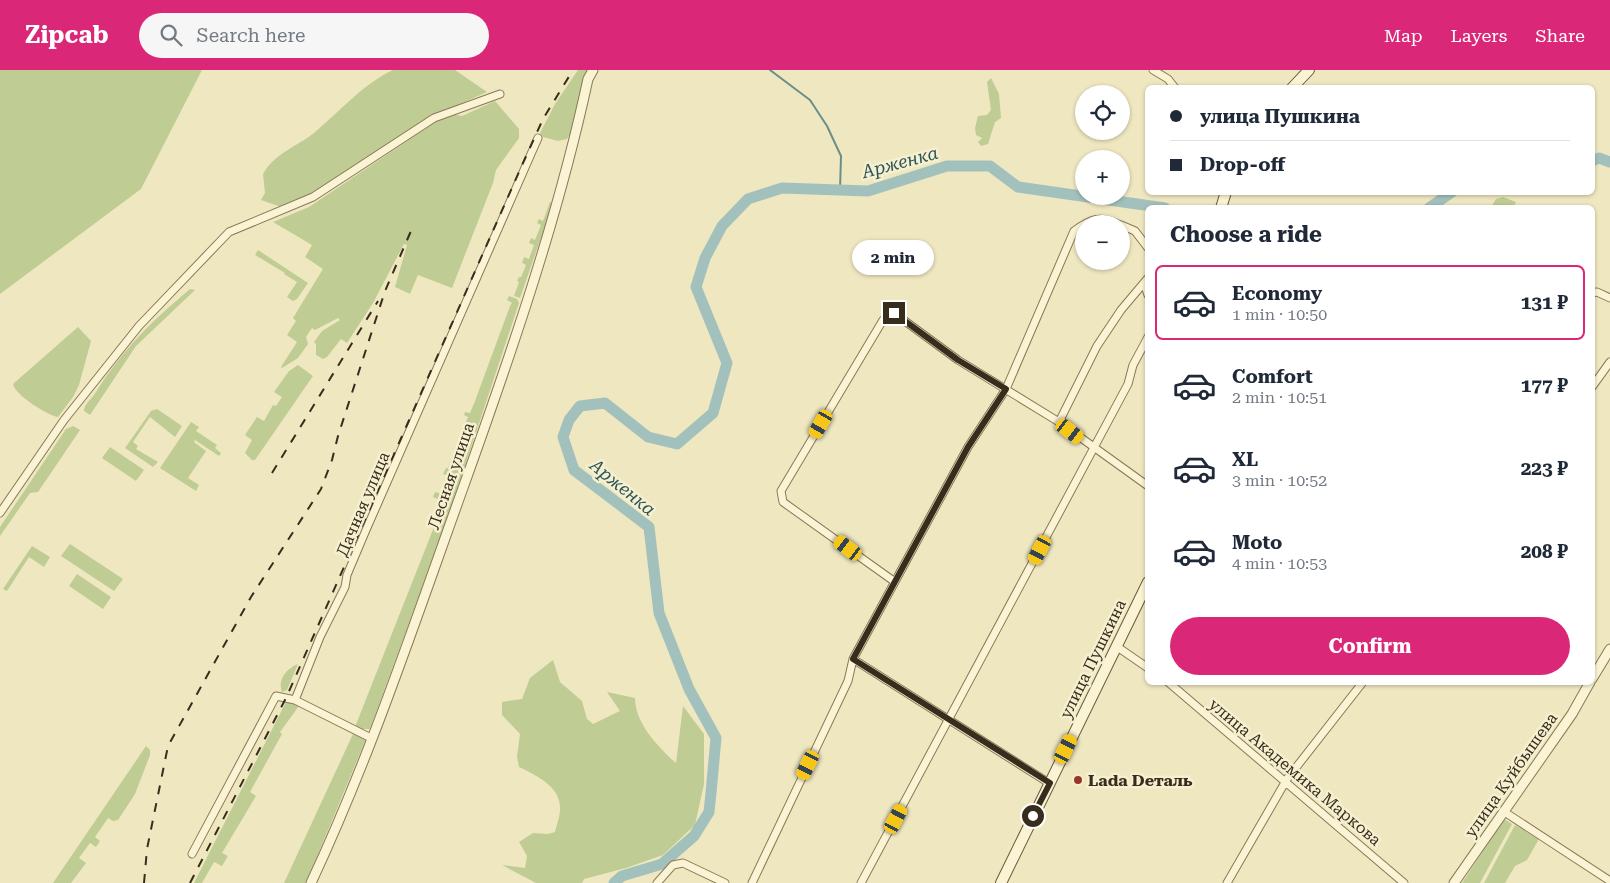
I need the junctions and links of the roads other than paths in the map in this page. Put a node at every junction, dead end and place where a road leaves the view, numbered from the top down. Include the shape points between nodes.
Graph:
1 (593, 70) edge
2 (1153, 70) edge
3 (1309, 70) edge
4 (1173, 85) edge
5 (1295, 85) edge
6 (500, 94) dead end
7 (538, 138) dead end
8 (1130, 229) edge
9 (1075, 230) edge
10 (1145, 244) edge
11 (1145, 282) edge
12 (1595, 292) edge
13 (1610, 298) edge
14 (1145, 343) edge
15 (1610, 362) edge
16 (1595, 383) edge
17 (1006, 389) junction
18 (1059, 422) junction
19 (1094, 448) junction
20 (1145, 484) edge
21 (0, 513) edge
22 (895, 582) junction
23 (1145, 588) edge
24 (1116, 646) junction
25 (1610, 649) edge
26 (853, 659) junction
27 (1145, 666) edge
28 (1595, 674) edge
29 (1173, 685) edge
30 (1361, 685) edge
31 (1588, 685) edge
32 (295, 700) junction
33 (950, 719) junction
34 (371, 738) junction
35 (1286, 781) junction
36 (1050, 783) junction
37 (1502, 812) junction
38 (192, 854) dead end
39 (1610, 881) edge
40 (311, 883) edge
41 (657, 883) edge
42 (725, 883) edge
43 (752, 883) edge
44 (861, 883) edge
45 (1000, 883) edge
46 (1227, 883) edge
47 (1404, 883) edge
48 (1454, 883) edge

1 - 34 street, Лесная улица via 588,79 572,150 517,327 400,668
2 - 4 street
3 - 5 main road
6 - 21 street via 434,118 313,197 229,232 139,326 66,416
7 - 32 street, Дачная улица
8 - 10 street
9 - 17 street
11 - 18 street via 1120,310 1097,346
12 - 13 street
14 - 19 street via 1133,365 1128,384
15 - 16 street
17 - 18 street
17 - 22 street via 968,447
17 - 22 street via 958,360 894,313 883,320 862,353 781,491 783,502
18 - 19 street
19 - 20 street
19 - 33 street
22 - 26 street
23 - 24 main road, улица Пушкина
24 - 27 street
24 - 36 main road, улица Пушкина
25 - 28 street
26 - 33 street
26 - 43 street via 848,681
29 - 35 street, улица Академика Маркова
30 - 35 street
31 - 37 street, улица Куйбышева via 1572,714
32 - 34 street
32 - 38 street via 276,696
33 - 36 street
33 - 44 street
34 - 40 street, Лесная улица via 345,810
35 - 46 street
35 - 47 street, улица Академика Маркова
36 - 45 main road, улица Пушкина
37 - 39 street
37 - 48 street, улица Куйбышева
41 - 42 street via 673,865 683,863

